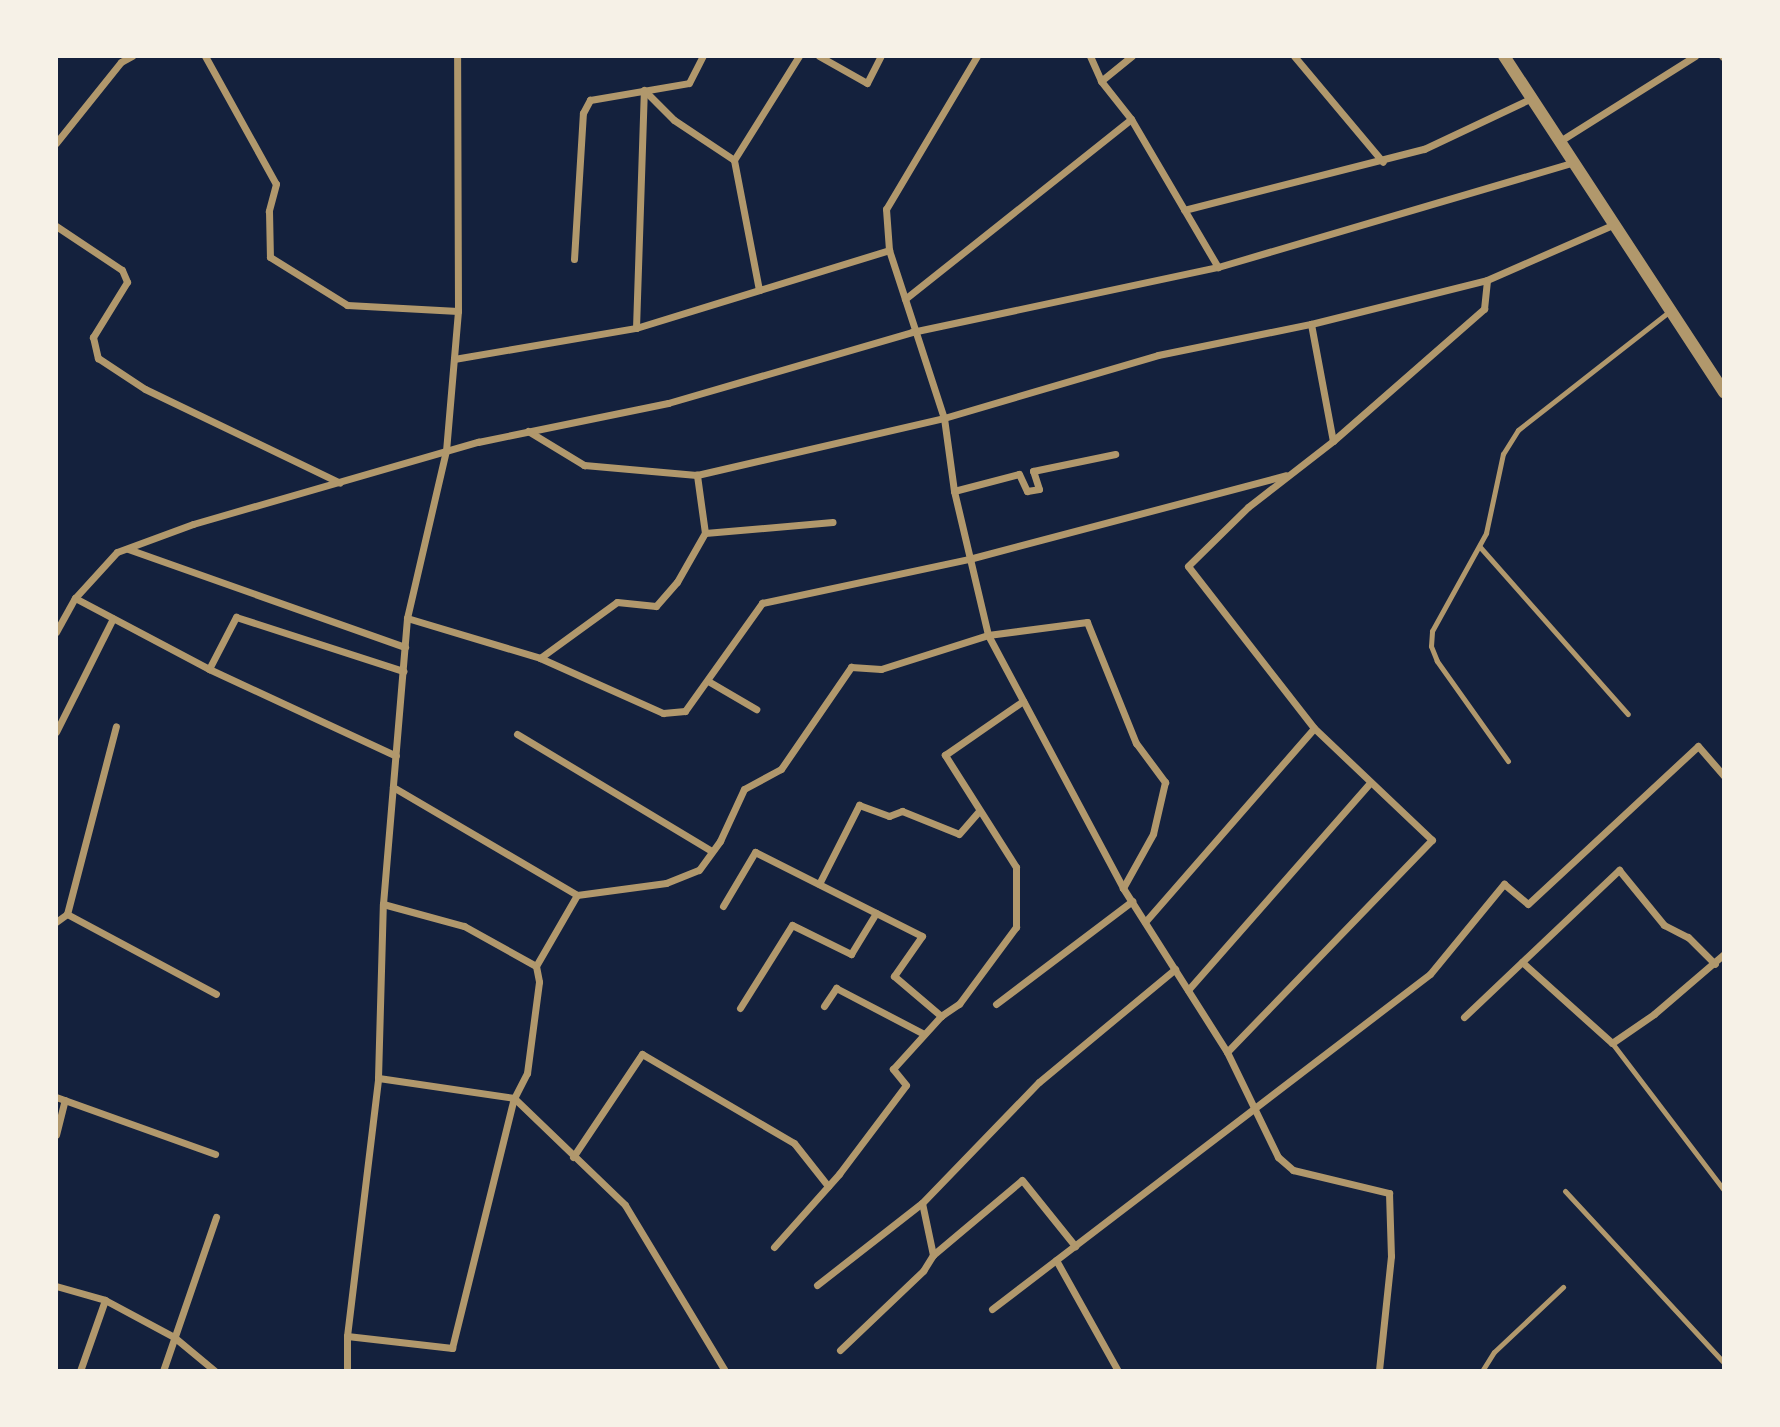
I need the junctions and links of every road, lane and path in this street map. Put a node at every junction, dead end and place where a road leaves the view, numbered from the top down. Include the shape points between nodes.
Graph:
1 (132, 56) edge
2 (205, 56) edge
3 (457, 56) edge
4 (703, 56) edge
5 (799, 56) edge
6 (819, 56) edge
7 (881, 56) edge
8 (977, 56) edge
9 (1090, 56) edge
10 (1132, 56) edge
11 (1294, 56) edge
12 (1504, 56) edge
13 (1695, 56) edge
14 (1101, 81) junction
15 (644, 90) junction
16 (1532, 98) junction
17 (1131, 120) junction
18 (1560, 141) junction
19 (56, 143) edge
20 (734, 160) junction
21 (1383, 162) junction
22 (1574, 162) junction
23 (1184, 211) junction
24 (1612, 225) junction
25 (56, 226) edge
26 (889, 250) junction
27 (574, 259) dead end
28 (1218, 267) junction
29 (1487, 280) junction
30 (759, 290) junction
31 (905, 299) junction
32 (458, 311) junction
33 (1670, 311) junction
34 (1311, 324) junction
35 (636, 328) junction
36 (912, 332) junction
37 (454, 359) junction
38 (1724, 392) edge
39 (944, 418) junction
40 (528, 431) junction
41 (1334, 441) junction
42 (446, 451) junction
43 (1115, 454) dead end
44 (1290, 474) junction
45 (697, 475) junction
46 (341, 483) junction
47 (954, 491) junction
48 (834, 522) dead end
49 (705, 534) junction
50 (1480, 547) junction
51 (127, 549) junction
52 (969, 559) junction
53 (75, 598) junction
54 (113, 618) junction
55 (407, 618) junction
56 (56, 632) edge
57 (988, 635) junction
58 (405, 647) junction
59 (540, 658) junction
60 (209, 669) junction
61 (403, 671) junction
62 (708, 681) junction
63 (1023, 701) junction
64 (756, 709) dead end
65 (1628, 713) dead end
66 (116, 726) dead end
67 (1314, 728) junction
68 (56, 733) edge
69 (517, 734) dead end
70 (396, 756) junction
71 (1508, 761) dead end
72 (1724, 776) edge
73 (1370, 783) junction
74 (393, 787) junction
75 (978, 811) junction
76 (712, 851) junction
77 (818, 884) junction
78 (1123, 887) junction
79 (577, 895) junction
80 (1132, 901) junction
81 (383, 904) junction
82 (723, 906) dead end
83 (876, 913) junction
84 (68, 914) junction
85 (56, 922) edge
86 (1145, 922) junction
87 (1724, 954) edge
88 (1522, 962) junction
89 (1715, 964) junction
90 (536, 966) junction
91 (1175, 969) junction
92 (1188, 990) junction
93 (216, 994) dead end
94 (996, 1004) dead end
95 (824, 1006) dead end
96 (740, 1008) dead end
97 (941, 1016) junction
98 (1464, 1017) dead end
99 (925, 1034) junction
100 (1612, 1043) junction
101 (1227, 1052) junction
102 (378, 1077) junction
103 (56, 1097) edge
104 (514, 1098) junction
105 (65, 1100) junction
106 (1255, 1107) junction
107 (56, 1135) edge
108 (215, 1154) dead end
109 (573, 1157) junction
110 (828, 1186) junction
111 (1724, 1190) edge
112 (1565, 1191) dead end
113 (922, 1203) junction
114 (216, 1217) dead end
115 (1075, 1246) junction
116 (774, 1247) dead end
117 (933, 1255) junction
118 (1056, 1260) junction
119 (56, 1286) edge
120 (817, 1286) dead end
121 (1563, 1287) dead end
122 (105, 1300) junction
123 (992, 1309) dead end
124 (347, 1336) junction
125 (174, 1337) junction
126 (840, 1350) dead end
127 (1724, 1363) edge
128 (80, 1371) edge
129 (163, 1371) edge
130 (215, 1371) edge
131 (347, 1371) edge
132 (725, 1371) edge
133 (1118, 1371) edge
134 (1378, 1371) edge
135 (1482, 1371) edge

1 - 19 street via 121,62
2 - 32 street via 276,184 269,211 270,257 347,305
3 - 32 street
4 - 15 street via 689,83
5 - 20 street
6 - 7 street via 867,83
8 - 26 street via 886,209
9 - 14 street
10 - 14 street
11 - 21 street
12 - 16 street
13 - 18 street
14 - 17 street
15 - 20 street via 674,120
15 - 27 street via 590,100 583,113
15 - 35 street
16 - 18 street
16 - 21 street via 1462,132
17 - 23 street
17 - 31 street
18 - 22 street
20 - 30 street
21 - 23 street
22 - 24 street
22 - 28 street
23 - 28 street
24 - 29 street
24 - 33 street
25 - 46 street via 122,271 127,282 93,337 98,358 145,389
26 - 30 street
26 - 31 street
28 - 36 street
29 - 34 street
29 - 41 street via 1484,309
30 - 35 street
31 - 36 street
32 - 37 street
33 - 38 street
33 - 50 lane via 1518,430 1503,454
34 - 39 street via 1158,355
34 - 41 street
35 - 37 street
36 - 39 street
36 - 40 street via 668,403
37 - 42 street
39 - 45 street
39 - 47 street
40 - 42 street
40 - 45 street via 584,465
41 - 44 street
42 - 46 street
42 - 55 street
43 - 47 street via 1033,471 1039,489 1027,491 1019,474
44 - 52 street
44 - 67 street via 1188,566
45 - 49 street
46 - 51 street via 193,524
47 - 52 street
48 - 49 street
49 - 59 street via 677,582 656,606 617,601
50 - 65 lane
50 - 71 lane via 1438,616 1431,646
51 - 53 street via 117,552
51 - 58 street
52 - 57 street
52 - 62 street via 762,603
53 - 54 street
53 - 56 street
54 - 60 street
54 - 68 street
55 - 58 street
55 - 59 street
57 - 63 street
57 - 76 street via 881,669 851,667 782,769 744,789
57 - 78 street via 1087,622 1136,743 1165,782 1153,834
58 - 61 street
59 - 62 street via 663,713 685,711
60 - 61 street via 236,617
60 - 70 street
61 - 70 street
62 - 64 street
63 - 75 street via 945,755
63 - 78 street
66 - 84 street
67 - 73 street
67 - 86 street
69 - 76 street
70 - 74 street
72 - 106 street via 1698,746 1528,904 1504,884 1430,974
73 - 92 street
73 - 101 street via 1432,841
74 - 79 street
74 - 81 street
75 - 77 street via 959,834 902,811 889,816 859,804
75 - 97 street via 1016,867 1016,926 959,1004
76 - 79 street via 699,870 678,880
77 - 82 street via 755,852
77 - 83 street
78 - 80 street
79 - 90 street
80 - 86 street
80 - 94 street
81 - 90 street via 464,926
81 - 102 street
83 - 96 street via 851,954 792,925
83 - 97 street via 922,936 894,976
84 - 85 street
84 - 93 street
86 - 91 street
87 - 89 street
88 - 89 street via 1619,870 1664,925 1688,937
88 - 98 street
88 - 100 street
89 - 100 street
90 - 104 street via 539,982 527,1073
91 - 92 street
91 - 113 street via 1039,1082
92 - 101 street
95 - 99 street via 836,988
97 - 99 street
99 - 110 street via 892,1069 906,1085
100 - 111 lane
101 - 106 street
102 - 104 street
102 - 124 street
103 - 105 street
104 - 109 street
104 - 124 street via 452,1348
105 - 107 street
105 - 108 street
106 - 115 street
106 - 134 street via 1278,1157 1293,1170 1389,1193 1391,1256
109 - 110 street via 642,1054 794,1143
109 - 132 street via 625,1205
110 - 116 street
112 - 127 lane
113 - 117 street
113 - 120 street
114 - 125 street
115 - 117 street via 1022,1180
115 - 118 street
117 - 126 street via 923,1271
118 - 123 street
118 - 133 street
119 - 122 street
121 - 135 lane via 1494,1352
122 - 125 street
122 - 128 street
124 - 131 street
125 - 129 street
125 - 130 street

